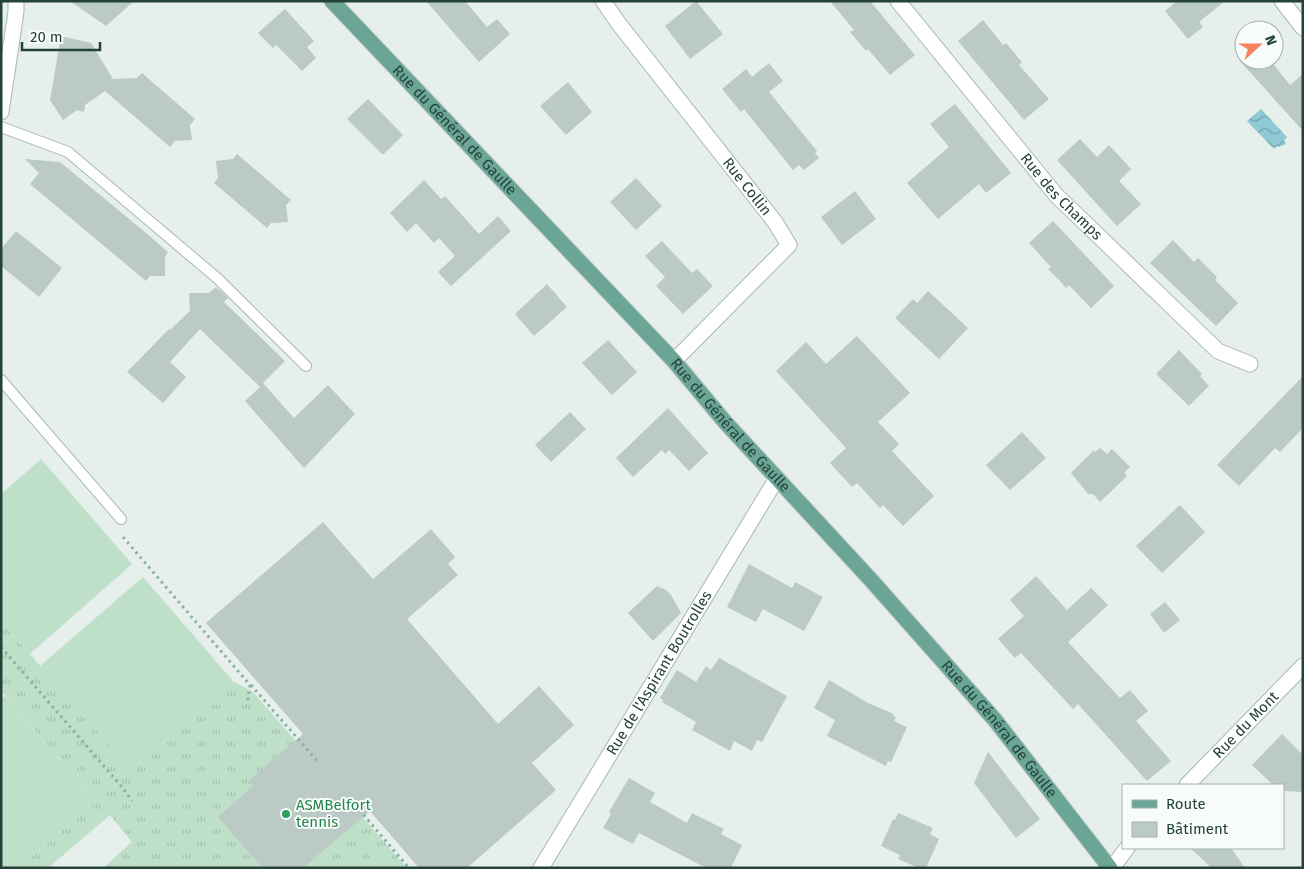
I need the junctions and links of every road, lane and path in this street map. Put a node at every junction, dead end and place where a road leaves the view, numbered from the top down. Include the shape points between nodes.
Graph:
1 (16, 1) edge
2 (332, 1) edge
3 (603, 1) edge
4 (898, 1) edge
5 (1282, 1) edge
6 (1303, 28) edge
7 (1, 112) edge
8 (1, 127) edge
9 (674, 361) junction
10 (1250, 364) dead end
11 (306, 366) dead end
12 (1, 380) edge
13 (776, 478) junction
14 (121, 520) joint
15 (1, 647) edge
16 (1303, 666) edge
17 (250, 684) junction
18 (247, 704) dead end
19 (319, 762) dead end
20 (1188, 784) edge
21 (132, 801) dead end
22 (355, 805) dead end
23 (1126, 849) edge
24 (410, 868) edge
25 (541, 868) edge
26 (1111, 868) edge

1 - 7 street
2 - 9 main road, Rue du Général de Gaulle
3 - 9 street, Rue Collin via 775,222 789,245
4 - 10 street, Rue des Champs via 1056,195 1218,351
5 - 6 street
8 - 11 lane via 68,152 217,278
9 - 13 main road, Rue du Général de Gaulle
12 - 14 lane
13 - 25 street, Rue de l'Aspirant Boutrolles
13 - 26 main road, Rue du Général de Gaulle via 995,720
14 - 17 path via 123,537
15 - 21 path
16 - 20 street, Rue du Mont
17 - 18 path
17 - 19 path
22 - 24 path
23 - 26 street

